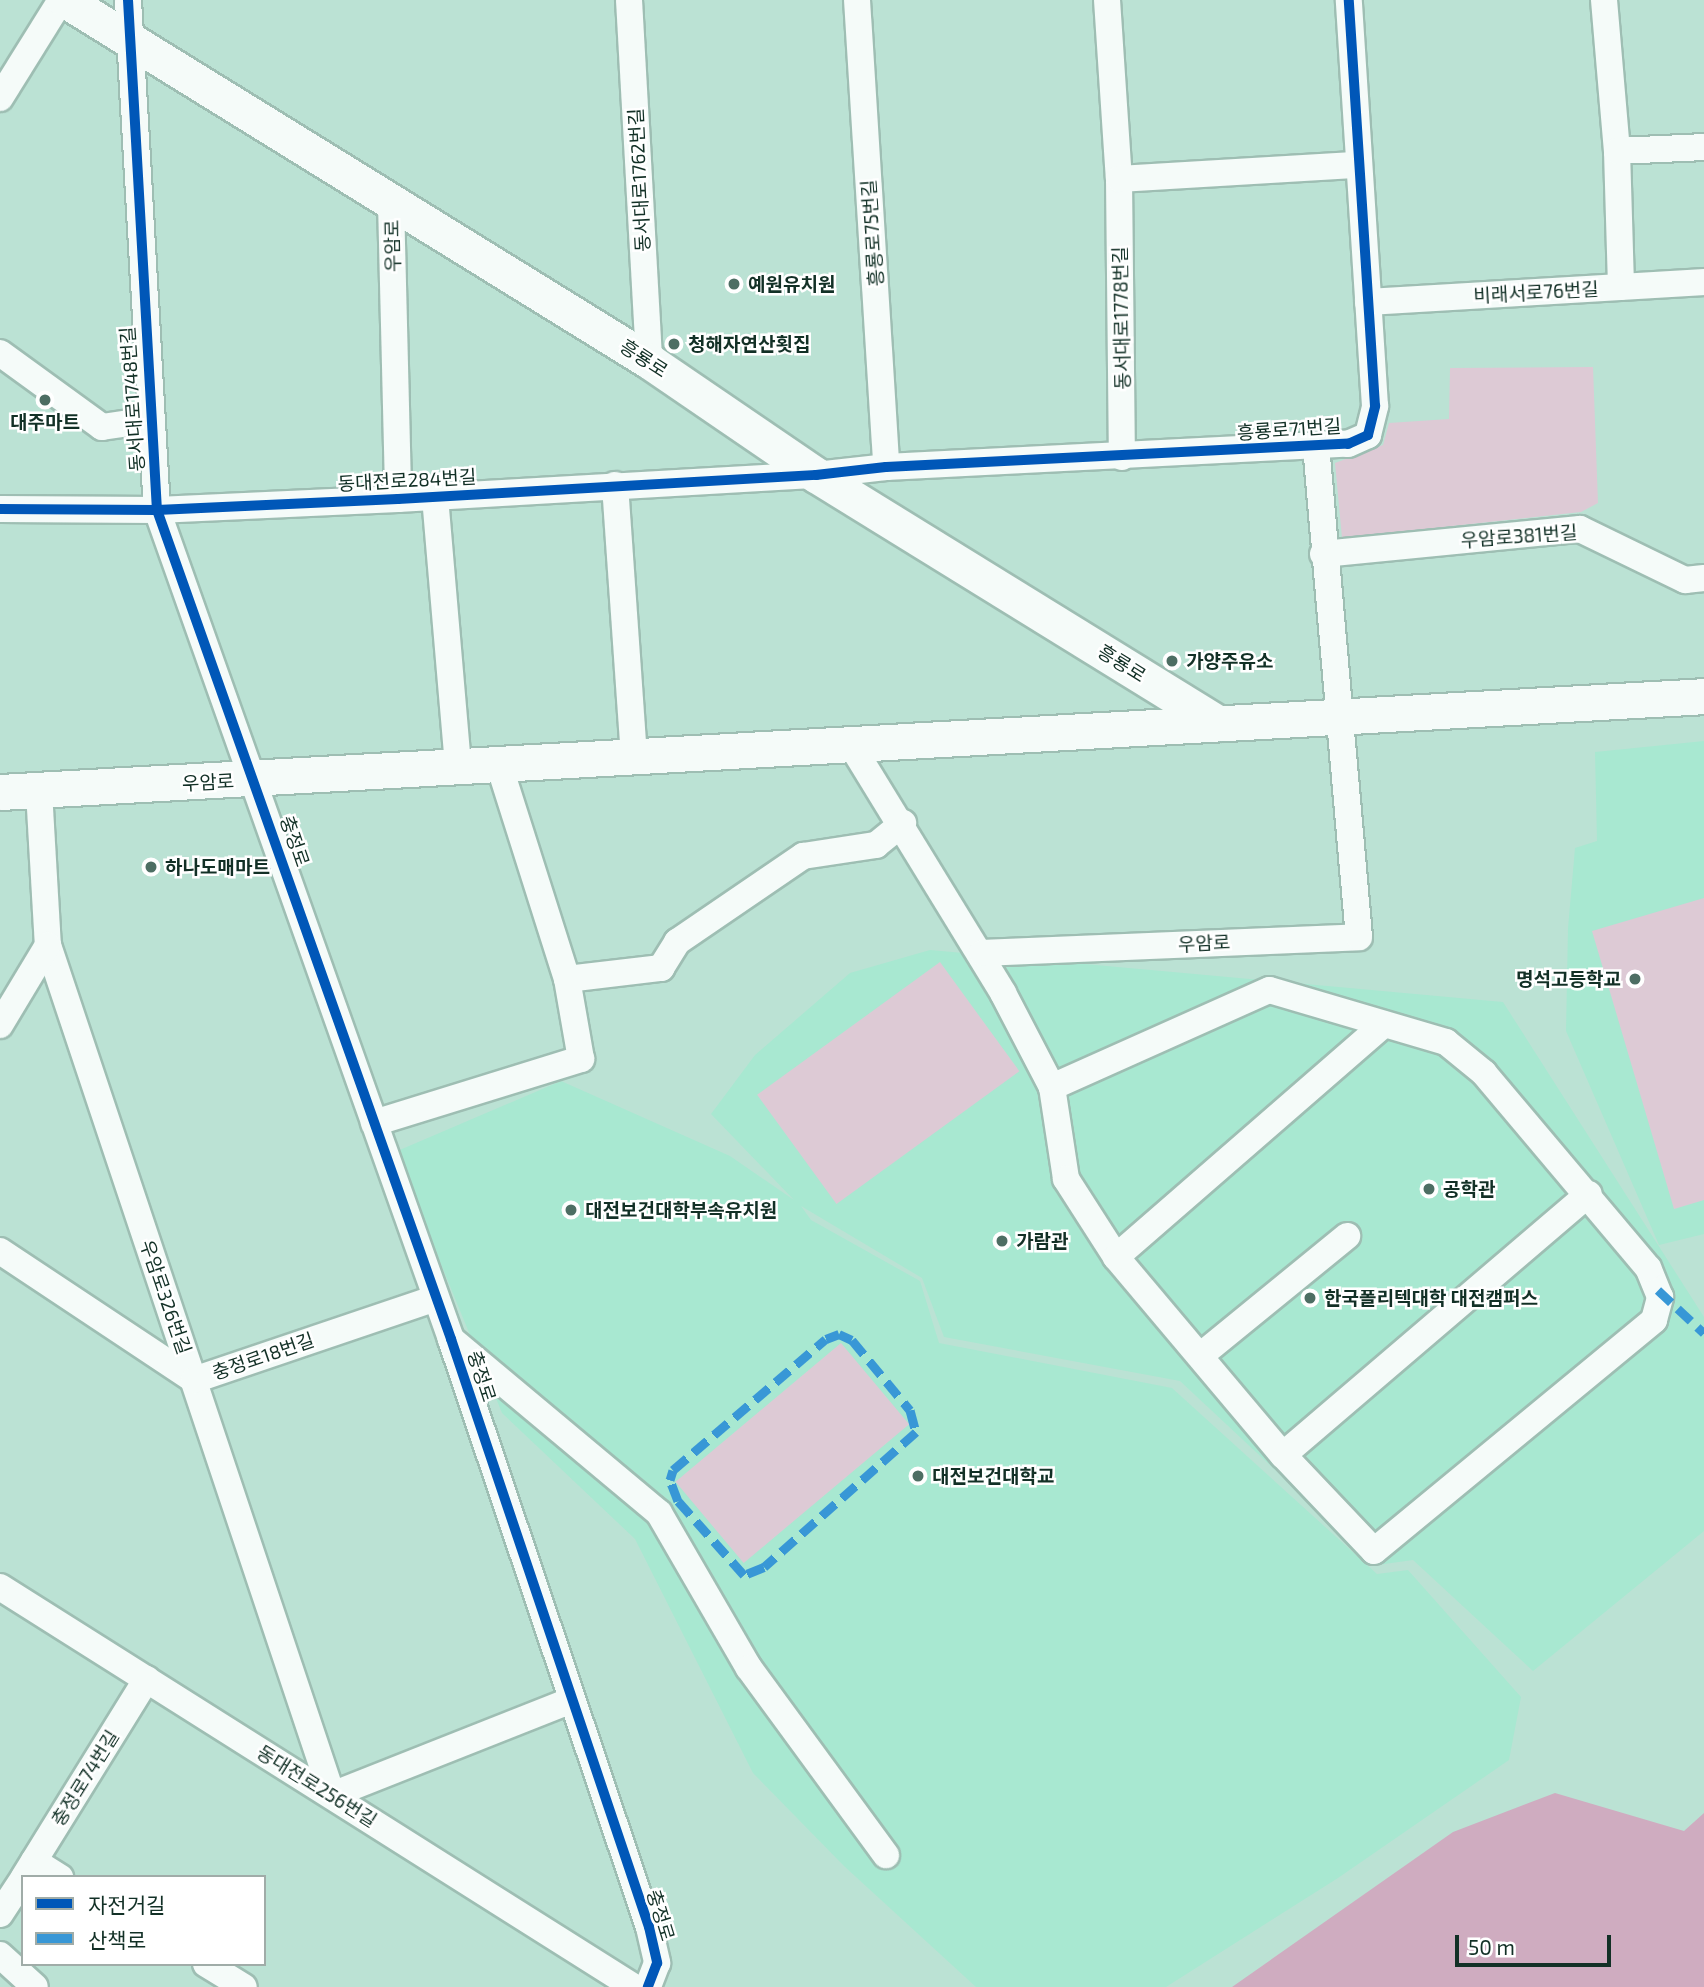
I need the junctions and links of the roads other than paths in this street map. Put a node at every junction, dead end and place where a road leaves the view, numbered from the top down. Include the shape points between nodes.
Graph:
1 (63, 0) edge
2 (128, 0) edge
3 (629, 0) edge
4 (857, 0) edge
5 (1107, 0) edge
6 (1349, 0) edge
7 (1604, 0) edge
8 (130, 44) junction
9 (0, 98) edge
10 (1704, 147) edge
11 (1617, 151) junction
12 (1358, 166) junction
13 (1119, 179) junction
14 (391, 202) junction
15 (1704, 282) edge
16 (1622, 287) junction
17 (1368, 302) junction
18 (0, 354) edge
19 (649, 360) junction
20 (150, 420) junction
21 (1316, 446) junction
22 (1122, 457) junction
23 (886, 467) junction
24 (816, 475) junction
25 (615, 485) junction
26 (435, 497) junction
27 (398, 499) junction
28 (0, 509) edge
29 (157, 510) junction
30 (1323, 554) junction
31 (1704, 578) edge
32 (1704, 696) edge
33 (1343, 717) junction
34 (1218, 723) junction
35 (850, 743) junction
36 (634, 755) junction
37 (498, 762) junction
38 (458, 765) junction
39 (256, 780) junction
40 (39, 791) junction
41 (0, 792) edge
42 (902, 823) junction
43 (48, 945) junction
44 (982, 953) junction
45 (567, 979) junction
46 (1384, 1024) junction
47 (0, 1025) edge
48 (1052, 1087) junction
49 (374, 1123) junction
50 (1589, 1194) junction
51 (1347, 1236) dead end
52 (0, 1251) edge
53 (1116, 1257) junction
54 (433, 1299) junction
55 (451, 1339) junction
56 (1200, 1356) junction
57 (194, 1380) junction
58 (1283, 1455) junction
59 (0, 1587) edge
60 (147, 1679) junction
61 (570, 1701) junction
62 (332, 1795) junction
63 (886, 1855) dead end
64 (27, 1872) edge
65 (47, 1875) edge
66 (21, 1881) edge
67 (0, 1914) edge
68 (0, 1955) edge
69 (209, 1966) edge
70 (35, 1987) edge
71 (244, 1987) edge
72 (634, 1987) edge
73 (648, 1987) edge

1 - 8 main road, 흥룡로
1 - 9 street
2 - 8 street, 동서대로1748번길
3 - 19 street, 동서대로1762번길
4 - 23 street, 흥룡로75번길
5 - 13 street, 동서대로1778번길
6 - 12 street, 흥룡로71번길
7 - 11 street
8 - 14 main road, 흥룡로
8 - 20 street, 동서대로1748번길
10 - 11 street
11 - 16 street
12 - 13 street
12 - 17 street, 흥룡로71번길
13 - 22 street, 동서대로1778번길
14 - 19 main road, 흥룡로
14 - 27 street, 우암로
15 - 16 street, 비래서로76번길
16 - 17 street, 비래서로76번길
17 - 21 street, 흥룡로71번길 via 1375,406 1368,435 1348,444
18 - 20 street via 103,427
19 - 24 main road, 흥룡로
20 - 29 street, 동서대로1748번길
21 - 22 street, 흥룡로71번길
21 - 30 street, 우암로
22 - 23 street, 흥룡로71번길
23 - 24 street, 흥룡로71번길
24 - 25 street, 동대전로284번길
24 - 34 main road, 흥룡로
25 - 26 street, 동대전로284번길
25 - 36 street
26 - 27 street, 동대전로284번길
26 - 38 street
27 - 29 street, 동대전로284번길
28 - 29 street, 동대전로284번길
29 - 39 street, 동서대로1748번길
30 - 31 street, 우암로381번길 via 1580,529 1685,580
30 - 33 street, 우암로
32 - 33 main road, 우암로
33 - 34 main road, 우암로
33 - 44 street, 우암로 via 1359,937
34 - 35 main road, 우암로
35 - 36 main road, 우암로
35 - 42 street
36 - 37 main road, 우암로
37 - 38 main road, 우암로
37 - 45 street
38 - 39 main road, 우암로
39 - 40 main road, 우암로
39 - 49 street, 충정로
40 - 41 main road, 우암로
40 - 43 street, 우암로326번길
42 - 44 street
42 - 45 street via 876,845 803,856 677,942 661,968
43 - 47 street
43 - 57 street, 우암로326번길
44 - 48 street
45 - 49 street via 581,1059
46 - 48 street via 1269,990
46 - 50 street via 1446,1042 1484,1073
46 - 53 street
48 - 53 street via 1066,1179
49 - 54 street, 충정로
50 - 58 street
50 - 58 street via 1648,1268 1660,1297 1654,1320 1374,1551
51 - 56 street
52 - 57 street, 충정로18번길
53 - 56 street
54 - 55 street, 충정로
54 - 57 street, 충정로18번길
55 - 61 street, 충정로
55 - 63 street via 659,1513 749,1668
56 - 58 street
57 - 62 street, 우암로326번길
59 - 60 street, 동대전로256번길
60 - 62 street, 동대전로256번길
60 - 64 street, 충정로74번길
61 - 62 street
61 - 73 street, 충정로 via 649,1927 657,1963
62 - 72 street, 동대전로256번길
64 - 65 street
66 - 67 street, 충정로74번길
68 - 70 street
69 - 71 street

